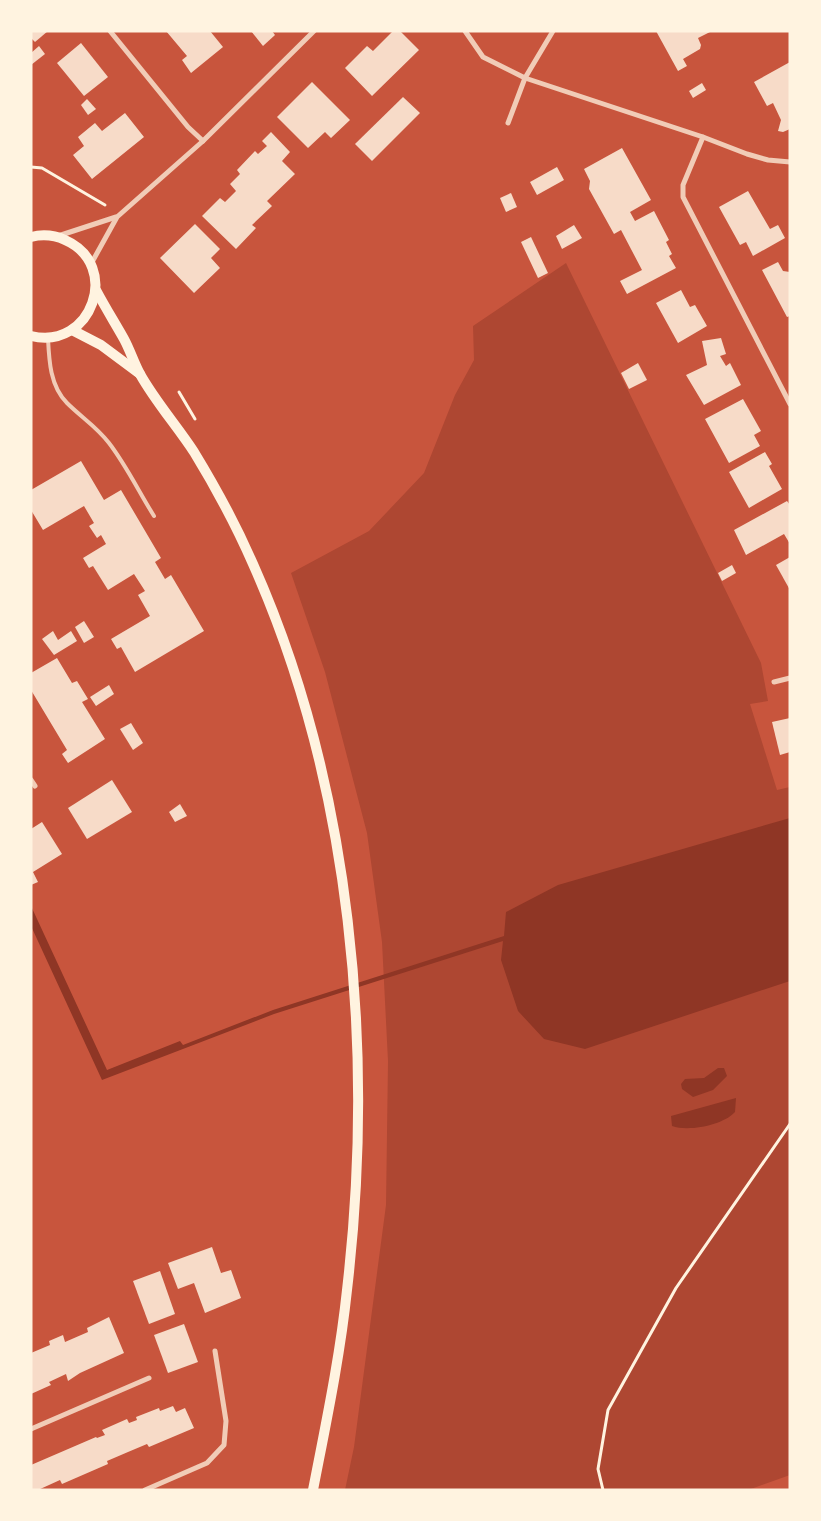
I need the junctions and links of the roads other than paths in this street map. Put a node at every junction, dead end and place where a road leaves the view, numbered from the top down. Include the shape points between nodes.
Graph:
1 (110, 31) edge
2 (314, 31) edge
3 (465, 31) edge
4 (553, 31) edge
5 (524, 78) junction
6 (508, 123) dead end
7 (703, 137) junction
8 (203, 141) junction
9 (790, 162) edge
10 (117, 217) junction
11 (33, 234) edge
12 (57, 236) junction
13 (91, 264) junction
14 (96, 290) junction
15 (72, 330) junction
16 (31, 336) edge
17 (48, 338) junction
18 (140, 374) junction
19 (790, 404) edge
20 (154, 516) dead end
21 (790, 678) edge
22 (774, 682) dead end
23 (31, 780) edge
24 (36, 786) dead end
25 (215, 1350) dead end
26 (149, 1378) dead end
27 (31, 1429) edge
28 (145, 1490) edge
29 (314, 1490) edge

1 - 8 street
2 - 8 street
3 - 5 street via 483,57
4 - 5 street
5 - 6 street
5 - 7 street
7 - 9 street via 761,158
7 - 19 street via 683,185 683,197
8 - 10 street
10 - 12 street
10 - 13 street
11 - 12 main road
12 - 13 main road via 77,247
13 - 14 main road
14 - 15 main road via 84,320
14 - 18 main road
15 - 17 main road
15 - 18 main road via 101,345
16 - 17 main road
17 - 20 lane via 49,365 66,402 110,444
18 - 29 main road via 209,477 265,592 313,741 339,871 355,1010 357,1164 352,1248 342,1331
21 - 22 street
23 - 24 street
25 - 28 street via 226,1421 224,1445 207,1463
26 - 27 street

